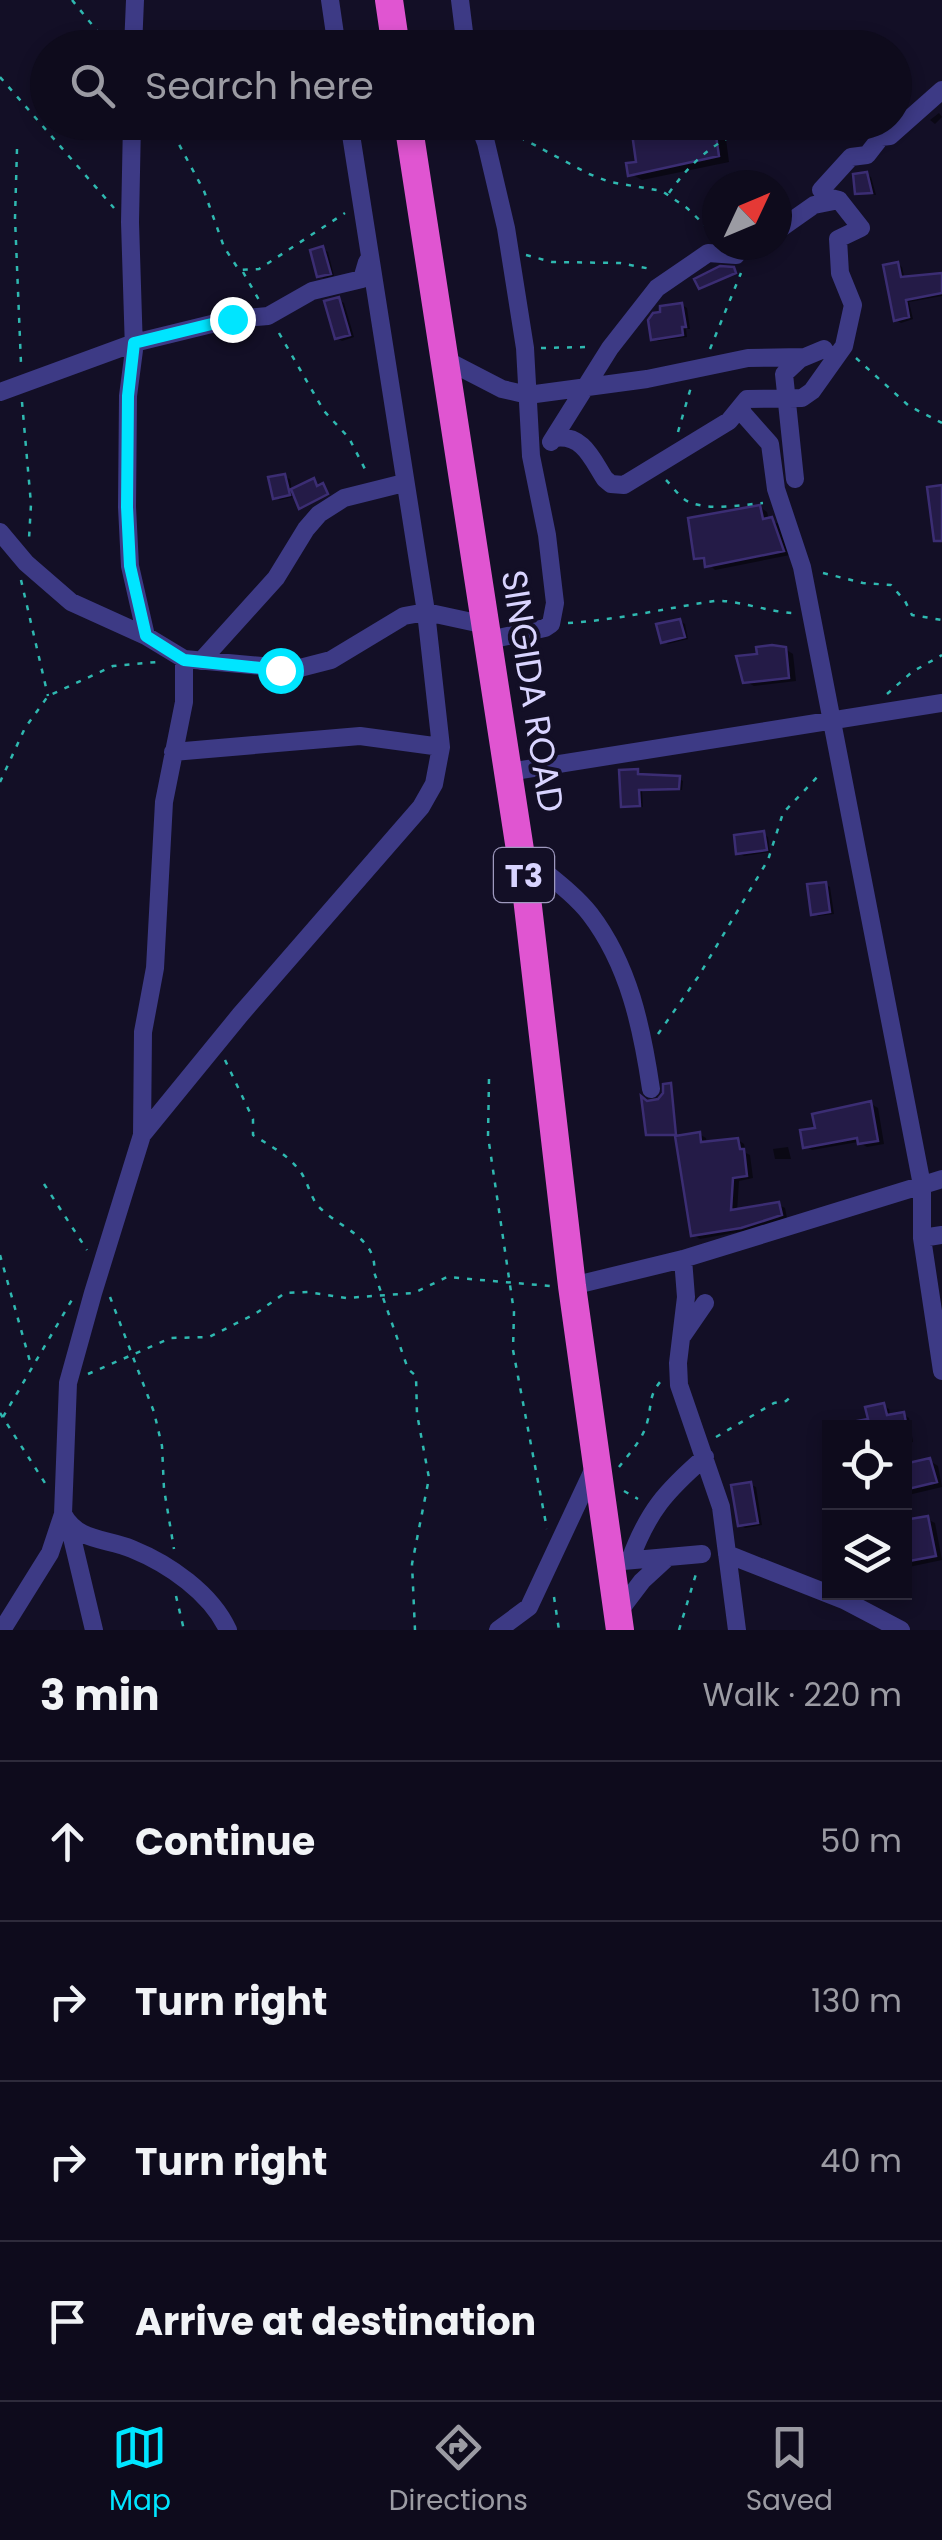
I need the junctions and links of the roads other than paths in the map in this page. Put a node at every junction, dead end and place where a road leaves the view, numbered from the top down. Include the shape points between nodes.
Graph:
1 (134, 0) edge
2 (330, 0) edge
3 (389, 0) edge
4 (460, 0) edge
5 (133, 30) edge
6 (335, 30) edge
7 (393, 30) edge
8 (464, 30) edge
9 (942, 90) edge
10 (912, 117) edge
11 (132, 140) edge
12 (351, 140) edge
13 (411, 140) edge
14 (485, 140) edge
15 (878, 140) edge
16 (838, 200) junction
17 (792, 220) edge
18 (702, 257) edge
19 (368, 258) junction
20 (134, 343) junction
21 (824, 349) dead end
22 (804, 357) junction
23 (444, 359) junction
24 (584, 389) junction
25 (0, 392) edge
26 (528, 395) junction
27 (785, 400) junction
28 (739, 410) junction
29 (555, 438) junction
30 (531, 456) junction
31 (795, 479) dead end
32 (404, 482) junction
33 (0, 532) edge
34 (426, 612) junction
35 (487, 633) junction
36 (146, 636) junction
37 (185, 658) junction
38 (942, 703) edge
39 (834, 722) junction
40 (440, 747) junction
41 (173, 752) junction
42 (508, 772) junction
43 (520, 852) junction
44 (651, 1089) dead end
45 (142, 1135) junction
46 (942, 1180) edge
47 (922, 1185) junction
48 (942, 1235) edge
49 (922, 1238) junction
50 (683, 1259) junction
51 (572, 1286) junction
52 (705, 1303) dead end
53 (683, 1336) junction
54 (942, 1371) edge
55 (703, 1451) junction
56 (597, 1477) junction
57 (66, 1520) junction
58 (702, 1554) dead end
59 (727, 1554) junction
60 (667, 1558) junction
61 (620, 1561) junction
62 (618, 1622) edge
63 (3, 1630) edge
64 (94, 1630) edge
65 (228, 1630) edge
66 (498, 1630) edge
67 (736, 1630) edge
68 (901, 1630) edge

1 - 5 street
2 - 6 street
3 - 7 highway
4 - 8 street
9 - 10 street
11 - 20 street
12 - 19 street
13 - 23 highway, SINGIDA ROAD / T3
14 - 26 street via 510,253
15 - 16 street via 867,155 851,157 822,190
16 - 17 street via 814,205
16 - 27 street via 861,228 838,239 840,273 853,305 844,346 812,391
18 - 24 street via 646,300
19 - 20 street via 362,278 312,291 268,316
19 - 32 street
20 - 25 street
20 - 36 street via 128,527
21 - 22 street
22 - 24 street via 748,358
22 - 27 street via 784,374
23 - 26 street
23 - 35 highway, SINGIDA ROAD / T3
24 - 26 street
24 - 29 street
26 - 30 street
27 - 28 street via 748,399
27 - 31 street
28 - 29 street via 624,485 606,479 577,441
28 - 39 street via 770,444
29 - 30 street
30 - 35 street via 547,535 552,624
32 - 34 street
32 - 37 street via 344,498 319,514 276,578
33 - 36 street via 72,602
34 - 35 street
34 - 37 street via 404,616 331,660 296,669
34 - 40 street
35 - 42 highway, SINGIDA ROAD / T3
36 - 37 street
37 - 41 street
38 - 39 street
39 - 42 street
39 - 47 street
40 - 41 street via 360,736
40 - 45 street via 434,784 421,807
41 - 45 street via 142,1048
42 - 43 highway, SINGIDA ROAD / T3
43 - 44 street via 590,913 624,971
43 - 51 highway, SINGIDA ROAD / T3
45 - 57 street via 68,1383
46 - 47 street
47 - 49 street
47 - 50 street
48 - 49 street
49 - 54 street
50 - 51 street
50 - 53 street
51 - 56 highway, SINGIDA ROAD / T3
52 - 53 street
53 - 55 street via 679,1386
55 - 59 street
55 - 61 street
56 - 61 highway, SINGIDA ROAD / T3
56 - 66 street via 529,1608
57 - 63 street
57 - 64 street
57 - 65 street via 80,1535 130,1548 176,1571
58 - 60 street
59 - 67 street
59 - 68 street
60 - 61 street
60 - 62 street via 642,1581
61 - 62 highway, SINGIDA ROAD / T3

